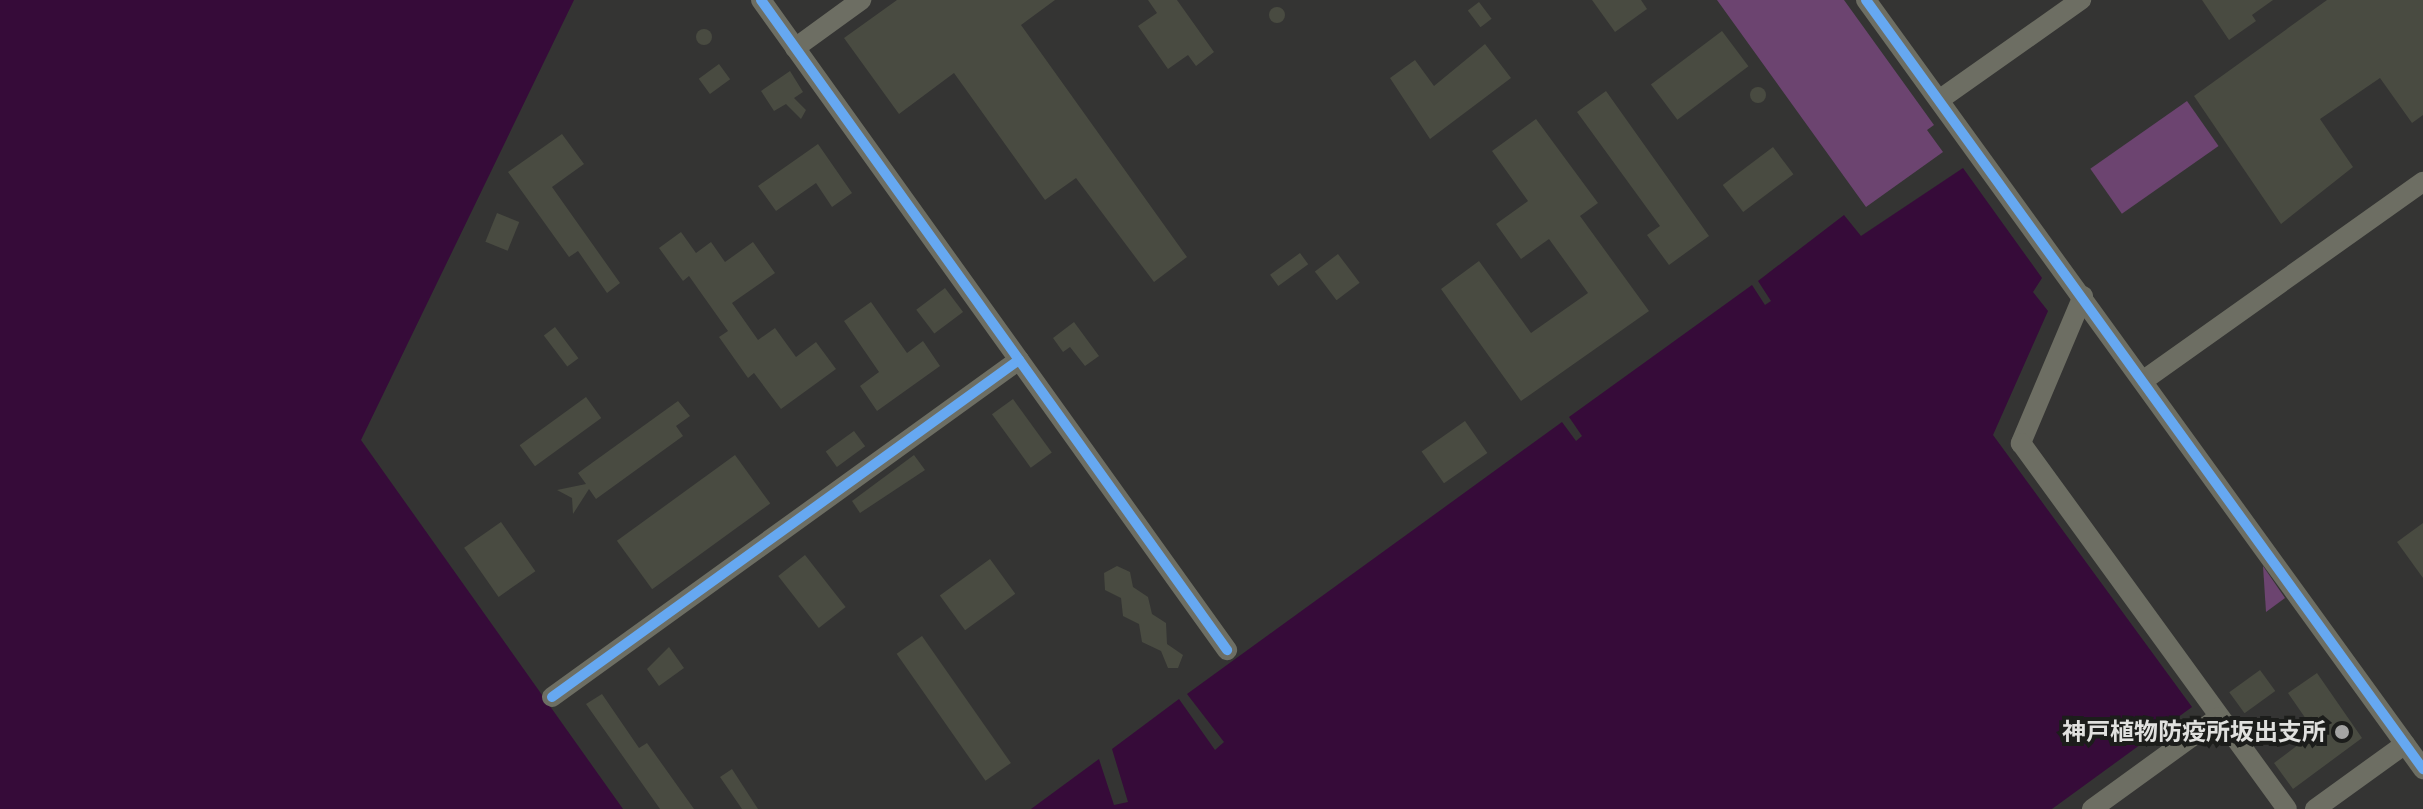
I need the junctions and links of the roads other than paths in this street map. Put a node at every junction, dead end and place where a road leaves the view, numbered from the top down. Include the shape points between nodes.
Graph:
1 (761, 0) edge
2 (861, 0) edge
3 (1866, 0) edge
4 (2081, 0) edge
5 (795, 48) junction
6 (1939, 100) junction
7 (2423, 182) edge
8 (2083, 296) junction
9 (1019, 360) junction
10 (2144, 380) junction
11 (1227, 650) dead end
12 (552, 697) dead end
13 (2219, 717) junction
14 (2405, 744) junction
15 (2423, 769) edge
16 (2092, 809) edge
17 (2287, 809) edge
18 (2315, 809) edge

1 - 5 street
2 - 5 street
3 - 6 street
4 - 6 street
5 - 9 street
6 - 8 street
7 - 10 street
8 - 10 street
8 - 13 street via 2021,443
9 - 11 street
9 - 12 street
10 - 14 street
13 - 16 street
13 - 17 street
14 - 15 street
14 - 18 street

